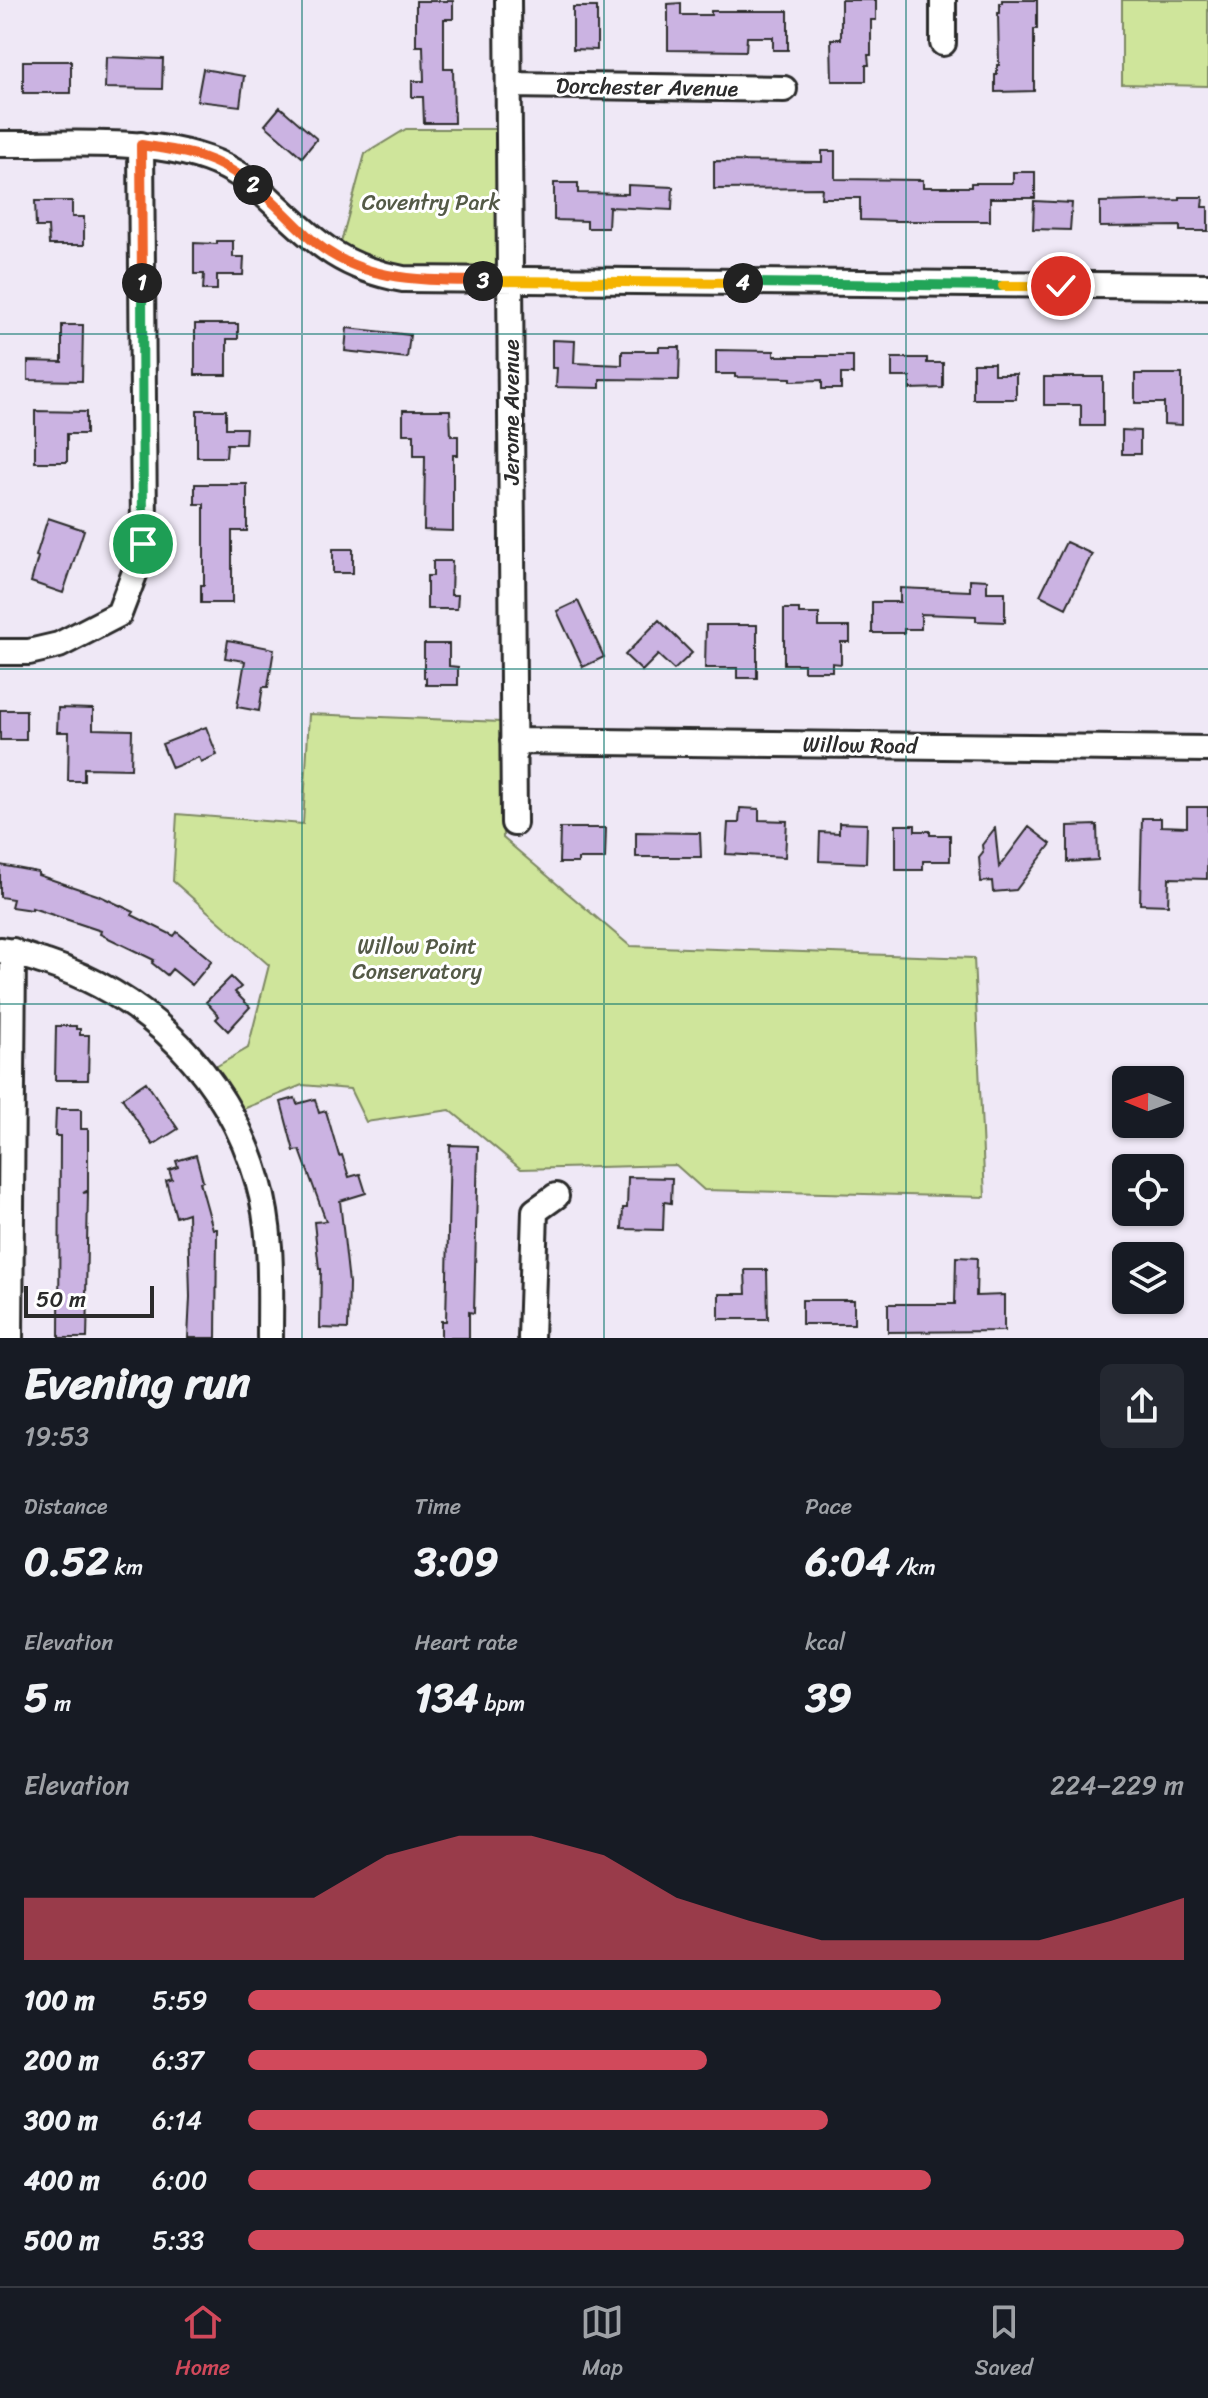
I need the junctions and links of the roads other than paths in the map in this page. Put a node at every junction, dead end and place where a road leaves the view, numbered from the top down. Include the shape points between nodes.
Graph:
1 (508, 0) edge
2 (943, 0) edge
3 (943, 43) dead end
4 (509, 85) junction
5 (784, 89) dead end
6 (0, 144) edge
7 (141, 145) junction
8 (510, 281) junction
9 (1208, 286) edge
10 (0, 652) edge
11 (513, 741) junction
12 (1208, 749) edge
13 (514, 823) dead end
14 (6, 951) edge
15 (556, 1196) dead end
16 (10, 1338) edge
17 (270, 1338) edge
18 (531, 1338) edge

1 - 4 street, Jerome Avenue
2 - 3 street
4 - 5 street, Dorchester Avenue
4 - 8 street, Jerome Avenue
6 - 7 street
7 - 8 street via 192,152 237,173 314,241 364,270 416,280
7 - 10 street via 140,559 119,614 59,645
8 - 9 street
8 - 11 street, Jerome Avenue
11 - 12 street, Willow Road
11 - 13 street, Jerome Avenue
14 - 16 street
14 - 17 street via 68,970 130,1003 181,1045 221,1098 244,1141 264,1205
15 - 18 street via 535,1211

